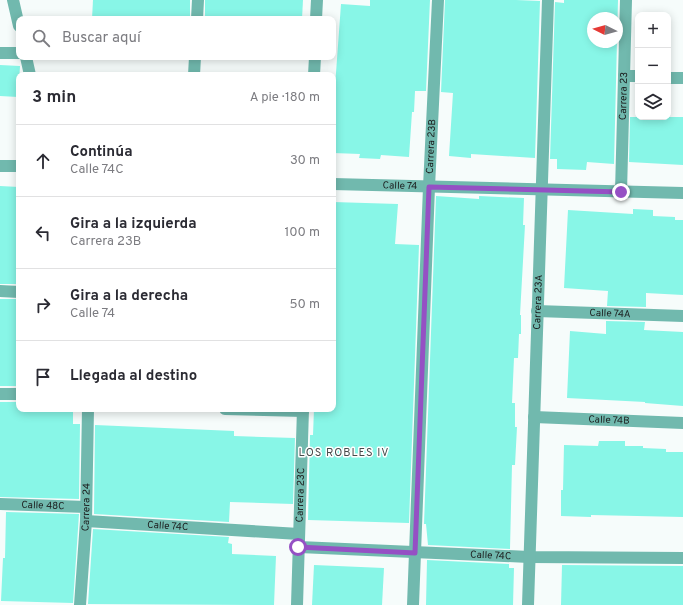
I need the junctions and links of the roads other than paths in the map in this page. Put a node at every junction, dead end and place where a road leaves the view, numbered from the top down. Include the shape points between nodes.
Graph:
1 (13, 0) edge
2 (198, 0) edge
3 (317, 0) edge
4 (438, 0) edge
5 (548, 0) edge
6 (626, 0) edge
7 (17, 16) edge
8 (197, 16) edge
9 (316, 16) edge
10 (0, 52) edge
11 (16, 53) edge
12 (27, 60) edge
13 (195, 60) edge
14 (315, 60) edge
15 (29, 72) edge
16 (194, 72) edge
17 (314, 72) edge
18 (624, 76) junction
19 (635, 76) edge
20 (671, 78) edge
21 (683, 78) edge
22 (0, 166) edge
23 (16, 166) edge
24 (336, 184) edge
25 (429, 187) junction
26 (541, 190) junction
27 (621, 192) junction
28 (683, 193) edge
29 (0, 292) edge
30 (16, 292) edge
31 (537, 311) junction
32 (683, 316) edge
33 (0, 394) edge
34 (16, 394) edge
35 (88, 412) edge
36 (303, 412) edge
37 (534, 417) junction
38 (683, 423) edge
39 (0, 504) edge
40 (86, 507) junction
41 (86, 522) junction
42 (299, 534) junction
43 (298, 547) junction
44 (415, 553) junction
45 (530, 558) junction
46 (683, 558) edge
47 (80, 605) edge
48 (297, 605) edge
49 (414, 605) edge
50 (528, 605) edge

1 - 7 street
2 - 8 street
3 - 9 street
4 - 25 street, Carrera 23B
5 - 26 street, Carrera 23A
6 - 18 street, Carrera 23
10 - 11 street
12 - 15 street
13 - 16 street
14 - 17 street
18 - 19 street
18 - 27 street, Carrera 23
20 - 21 street
22 - 23 street
24 - 25 street, Calle 74
25 - 26 street, Calle 74
25 - 44 street, Carrera 23B
26 - 27 street, Calle 74
26 - 31 street, Carrera 23A
27 - 28 street, Calle 74
29 - 30 street
31 - 32 street, Calle 74A
31 - 37 street, Carrera 23A
33 - 34 street
35 - 40 street, Carrera 24
36 - 42 street, Carrera 23C
37 - 38 street, Calle 74B
37 - 45 street, Carrera 23A
39 - 40 street, Calle 48C
40 - 41 street, Carrera 24
41 - 42 street, Calle 74C
41 - 47 street, Carrera 24
42 - 43 street, Carrera 23C
43 - 44 street, Calle 74C
43 - 48 street, Carrera 23C
44 - 45 street, Calle 74C
44 - 49 street, Carrera 23B
45 - 46 street, Calle 74C
45 - 50 street, Carrera 23A

